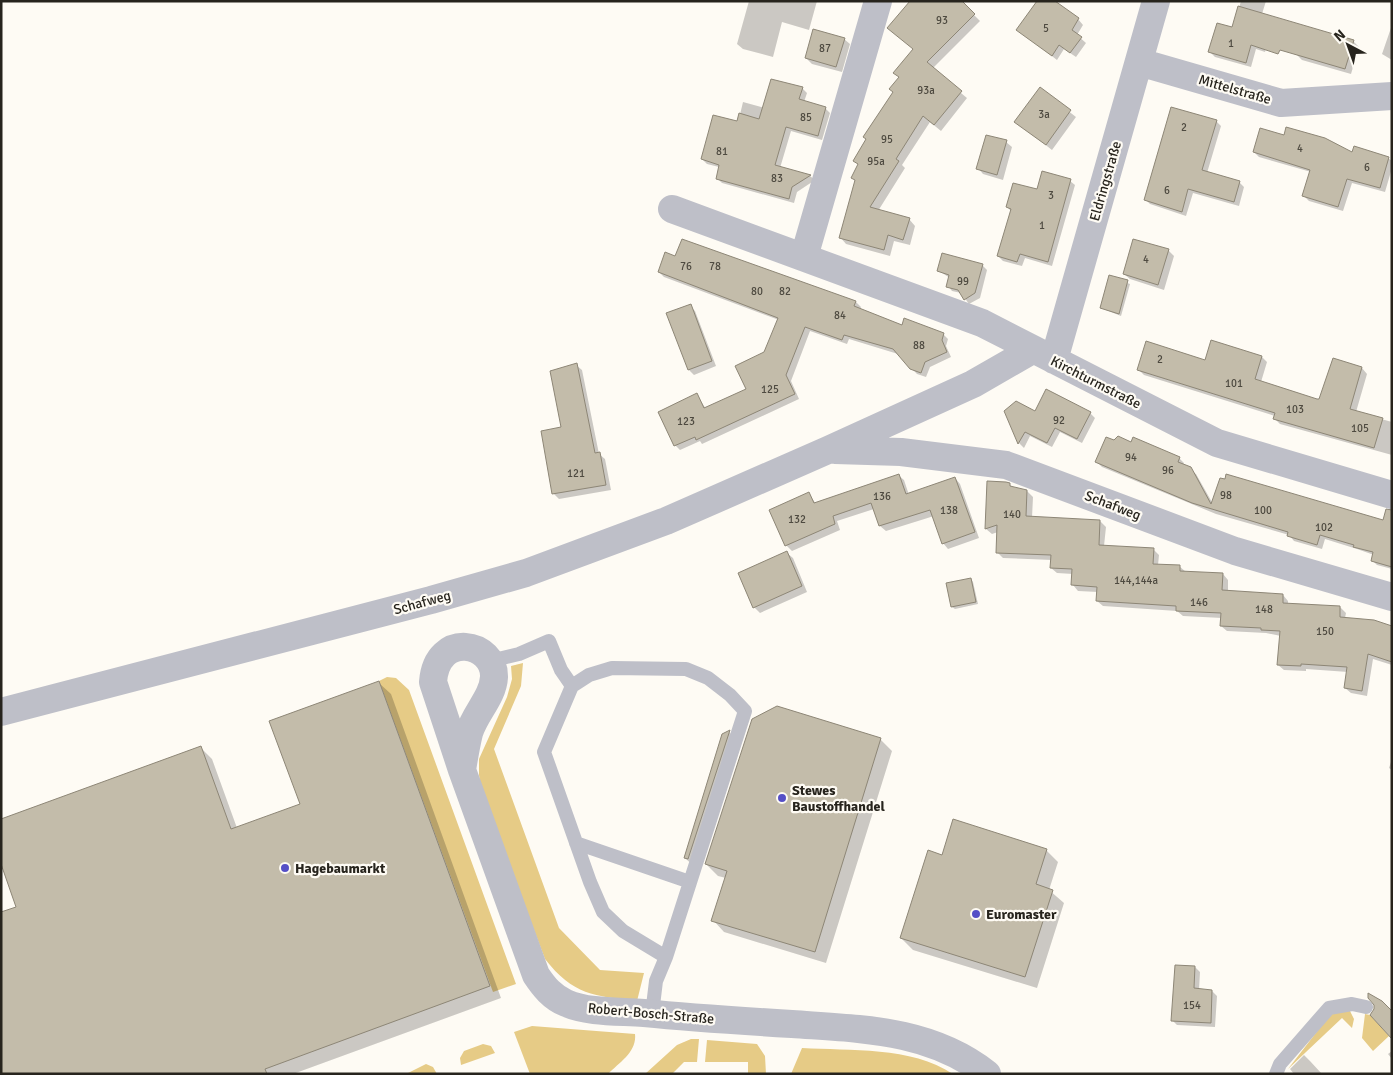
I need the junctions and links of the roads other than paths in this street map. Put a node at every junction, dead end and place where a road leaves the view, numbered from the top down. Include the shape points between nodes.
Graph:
1 (878, 1) edge
2 (1156, 1) edge
3 (1140, 62) junction
4 (1392, 96) edge
5 (672, 209) dead end
6 (804, 257) junction
7 (1043, 355) junction
8 (828, 450) junction
9 (1392, 495) edge
10 (1392, 597) edge
11 (490, 661) junction
12 (572, 686) junction
13 (1, 712) edge
14 (462, 770) junction
15 (576, 843) junction
16 (690, 882) junction
17 (666, 957) junction
18 (1366, 1007) dead end
19 (652, 1014) junction
20 (987, 1074) edge
21 (1276, 1074) edge

1 - 6 street
2 - 3 street, Eldringstraße
3 - 4 street, Mittelstraße via 1280,103
3 - 7 street, Eldringstraße
5 - 6 street, Kirchturmstraße
6 - 7 street, Kirchturmstraße via 982,323
7 - 8 street, Schafweg
7 - 9 street, Kirchturmstraße via 1217,443
8 - 10 street, Schafweg via 901,452 1006,465 1235,551
8 - 13 street, Schafweg via 666,521 526,573
11 - 12 lane via 519,654 549,641 561,670
11 - 14 street via 494,675 492,689 470,732
11 - 14 street, Robert-Bosch-Straße via 480,651 452,648 440,657 434,669 433,682
12 - 15 lane via 544,752
12 - 16 lane via 589,674 612,668 686,669 708,678 745,711
14 - 19 street, Robert-Bosch-Straße via 536,975 548,992 581,1008
15 - 16 lane
15 - 17 lane via 603,912 623,931
16 - 17 lane
17 - 19 lane via 656,981
18 - 21 lane via 1352,1004 1329,1008 1280,1064
19 - 20 street, Robert-Bosch-Straße via 882,1030 948,1049

